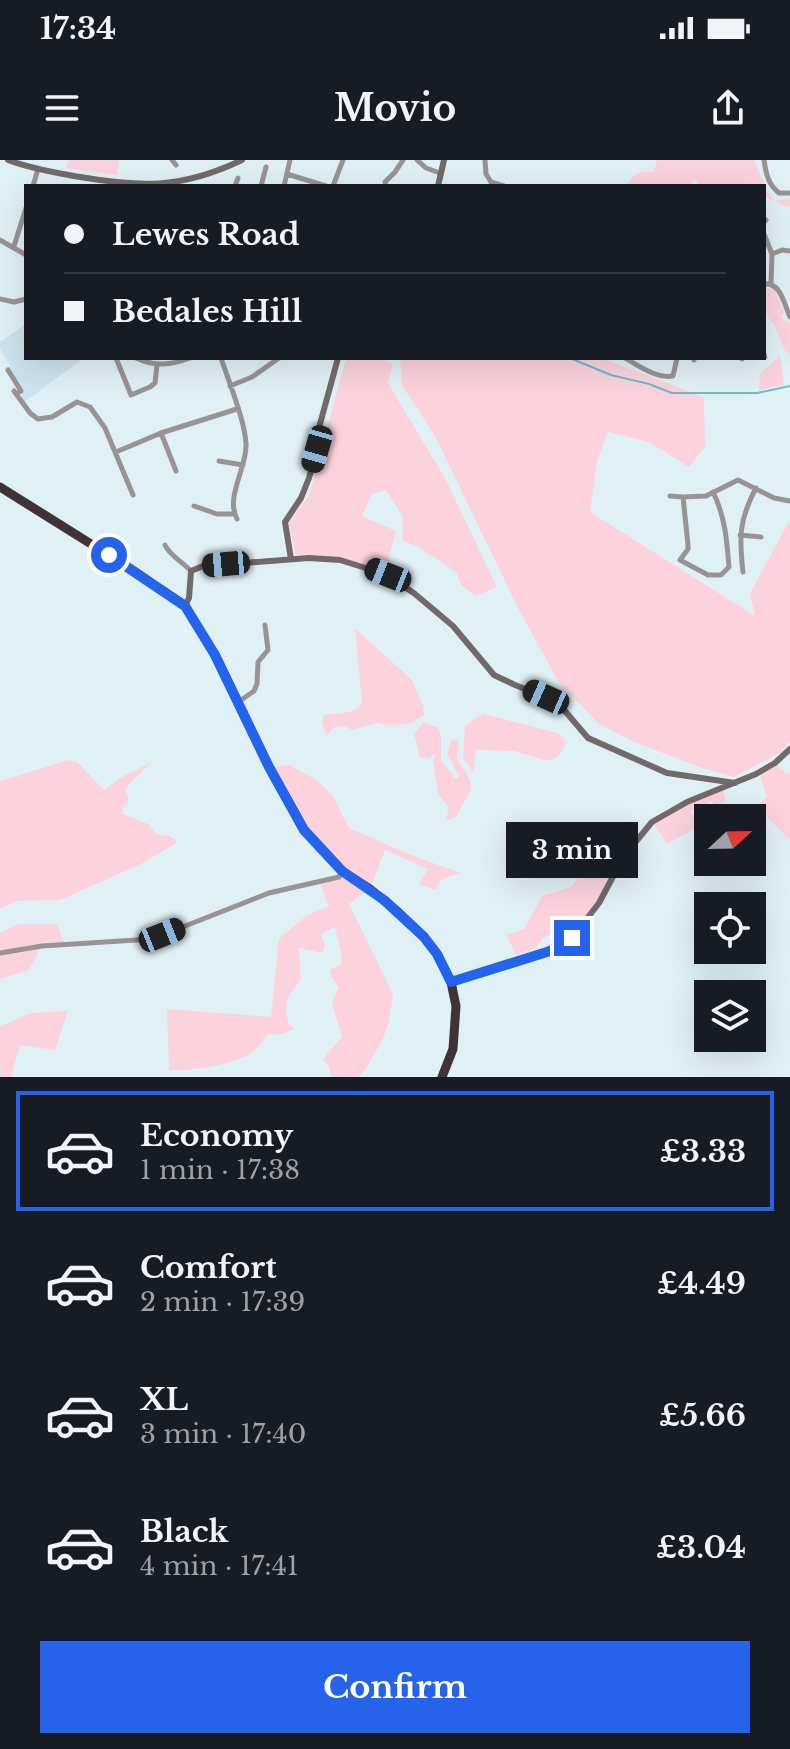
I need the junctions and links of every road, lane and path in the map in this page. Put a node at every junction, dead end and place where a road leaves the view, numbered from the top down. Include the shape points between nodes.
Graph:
1 (8, 160) edge
2 (242, 160) edge
3 (290, 160) edge
4 (343, 160) edge
5 (403, 160) edge
6 (417, 160) edge
7 (444, 160) edge
8 (485, 160) edge
9 (764, 160) edge
10 (228, 163) edge
11 (266, 167) dead end
12 (38, 169) junction
13 (440, 173) junction
14 (287, 174) junction
15 (34, 184) edge
16 (124, 184) edge
17 (176, 184) edge
18 (262, 184) edge
19 (284, 184) edge
20 (320, 184) edge
21 (334, 184) edge
22 (386, 184) edge
23 (438, 184) edge
24 (494, 184) edge
25 (790, 193) edge
26 (24, 214) edge
27 (766, 239) edge
28 (0, 240) edge
29 (14, 246) junction
30 (790, 251) edge
31 (24, 254) edge
32 (772, 254) junction
33 (767, 284) edge
34 (0, 299) edge
35 (24, 300) edge
36 (790, 317) edge
37 (117, 360) edge
38 (142, 360) edge
39 (185, 360) edge
40 (222, 360) edge
41 (276, 360) edge
42 (337, 360) edge
43 (628, 360) edge
44 (677, 360) edge
45 (157, 365) junction
46 (8, 370) dead end
47 (230, 386) junction
48 (237, 409) junction
49 (161, 433) junction
50 (116, 452) junction
51 (222, 460) dead end
52 (243, 465) junction
53 (176, 471) dead end
54 (0, 487) edge
55 (756, 488) junction
56 (130, 491) dead end
57 (713, 492) junction
58 (670, 496) dead end
59 (683, 497) junction
60 (790, 501) edge
61 (199, 506) dead end
62 (740, 535) junction
63 (761, 537) dead end
64 (165, 545) dead end
65 (291, 559) junction
66 (191, 571) junction
67 (743, 572) dead end
68 (185, 606) junction
69 (265, 625) dead end
70 (237, 703) junction
71 (790, 749) edge
72 (735, 783) junction
73 (342, 871) junction
74 (0, 953) edge
75 (451, 982) junction
76 (442, 1077) edge

1 - 12 street
2 - 10 street
3 - 14 street
4 - 21 street
5 - 22 street
6 - 13 street
7 - 13 street
8 - 24 street
9 - 25 street via 772,187
10 - 17 street
11 - 18 street
12 - 15 street
12 - 16 street
13 - 23 street
14 - 19 street
14 - 20 street
26 - 29 street
27 - 32 street
28 - 29 street
29 - 31 street
30 - 32 street
32 - 33 street
33 - 36 street via 779,290
34 - 35 street
37 - 45 street via 131,395 155,383
38 - 45 street
39 - 45 street
40 - 47 street
41 - 47 street
42 - 65 street via 309,478 285,522
43 - 44 street via 667,377 673,376
46 - 50 street via 30,413 38,419 77,402 90,407
47 - 48 street
48 - 49 street
48 - 52 street via 246,446
49 - 50 street
49 - 53 street
50 - 56 street
51 - 52 street
52 - 61 street via 235,516
54 - 68 highway
55 - 57 street via 738,480
55 - 60 street
55 - 62 street
57 - 59 street
57 - 59 street via 723,517 729,567 721,575 708,575 680,560 688,549
58 - 59 street
62 - 63 street
62 - 67 street
64 - 66 street
65 - 66 street
65 - 72 street via 340,560 388,575 453,626 494,675 550,699 588,738 667,773
66 - 68 street
68 - 70 highway
69 - 70 street via 268,650 258,662 257,684
70 - 73 highway via 304,830
71 - 72 street via 775,763
72 - 75 street via 652,822 624,856 599,903 560,947
73 - 74 street via 339,877 269,893 152,939
73 - 75 highway via 424,937
75 - 76 highway via 456,1006 453,1049

